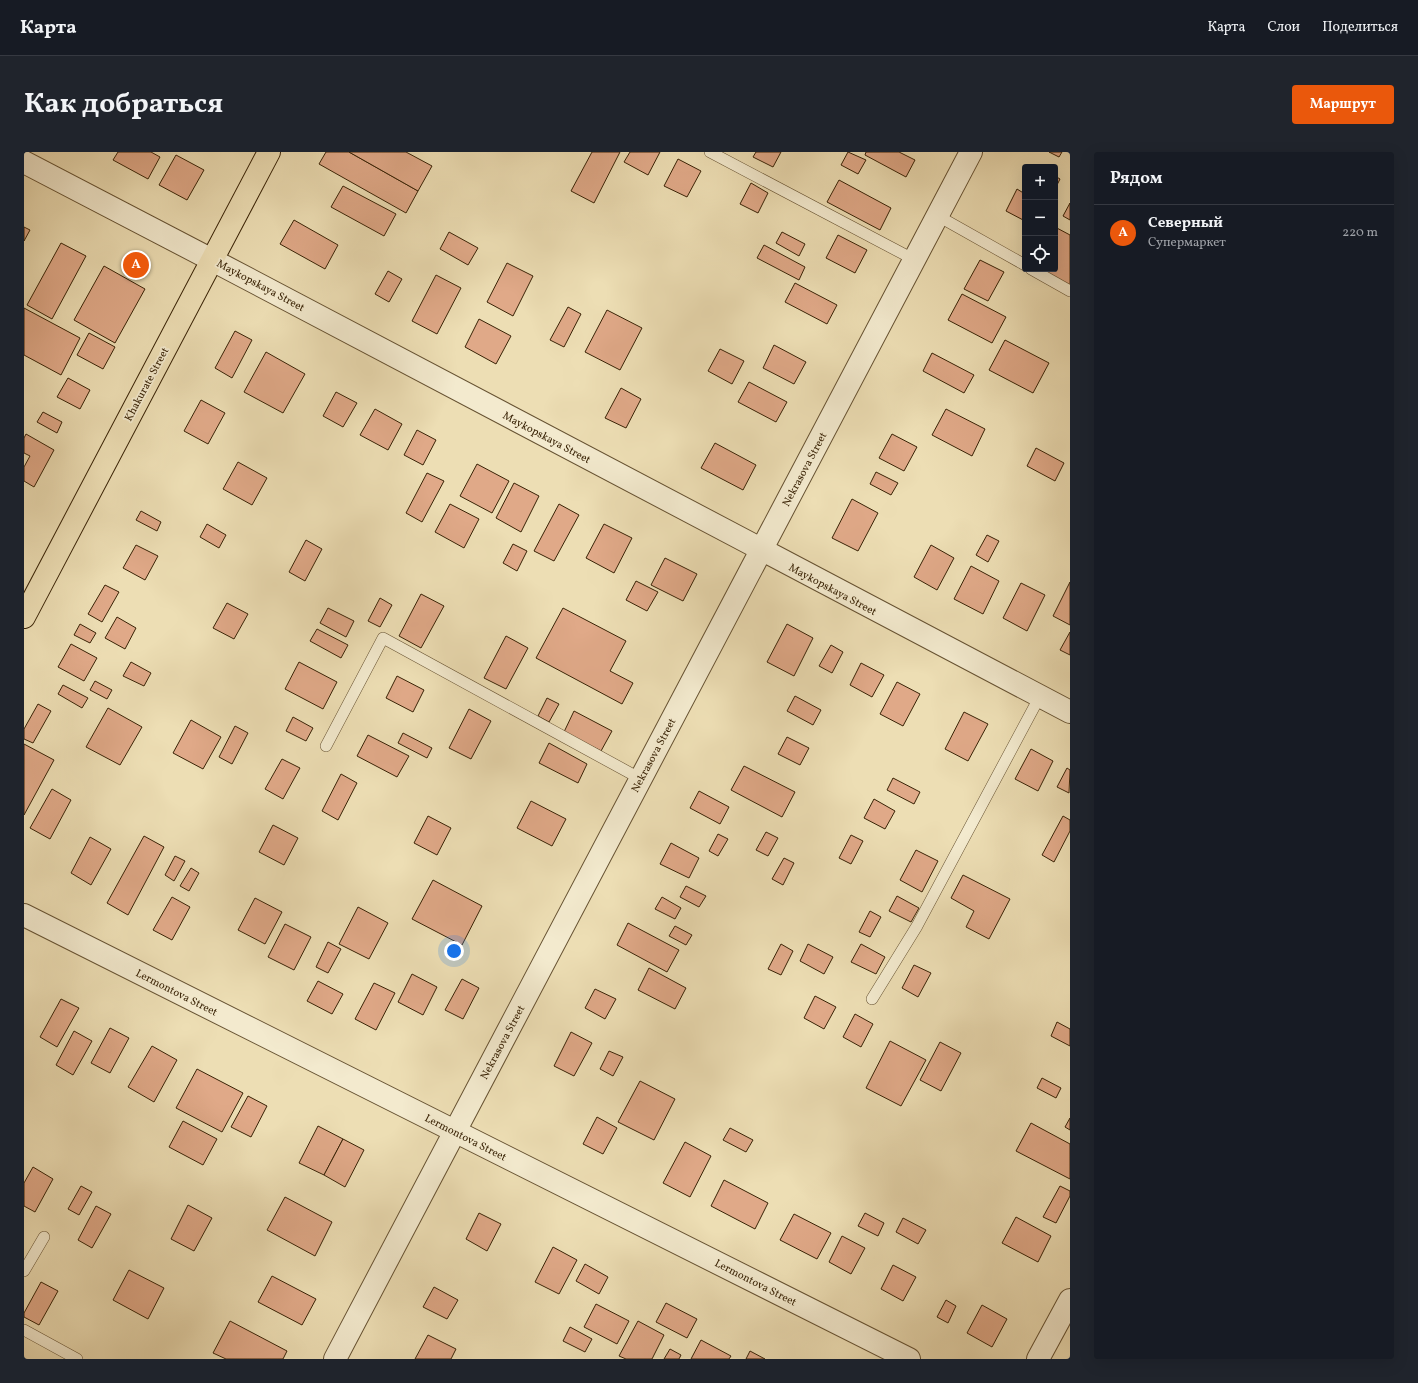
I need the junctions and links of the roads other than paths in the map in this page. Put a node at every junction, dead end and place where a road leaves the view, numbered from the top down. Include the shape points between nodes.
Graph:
1 (269, 152) edge
2 (710, 152) edge
3 (971, 152) edge
4 (24, 162) edge
5 (938, 216) junction
6 (211, 259) junction
7 (914, 260) junction
8 (1022, 263) edge
9 (1037, 272) edge
10 (1070, 291) edge
11 (761, 551) junction
12 (24, 617) edge
13 (1040, 696) junction
14 (1070, 712) edge
15 (326, 746) dead end
16 (641, 779) junction
17 (24, 915) edge
18 (872, 999) dead end
19 (455, 1132) junction
20 (44, 1237) dead end
21 (24, 1271) edge
22 (1070, 1300) edge
23 (24, 1330) edge
24 (77, 1359) edge
25 (336, 1359) edge
26 (909, 1359) edge
27 (1038, 1359) edge

1 - 6 main road, Khakurate Street
2 - 7 lane
3 - 5 street, Nekrasova Street
4 - 6 street, Maykopskaya Street
5 - 7 street, Nekrasova Street
5 - 8 lane
6 - 11 street, Maykopskaya Street
6 - 12 main road, Khakurate Street
7 - 11 street, Nekrasova Street
9 - 10 lane
11 - 13 street, Maykopskaya Street
11 - 16 street, Nekrasova Street
13 - 14 street, Maykopskaya Street
13 - 18 lane via 917,926
15 - 16 lane via 383,638
16 - 19 street, Nekrasova Street
17 - 19 street, Lermontova Street
19 - 25 street, Nekrasova Street
19 - 26 street, Lermontova Street
20 - 21 lane
22 - 27 street
23 - 24 lane

